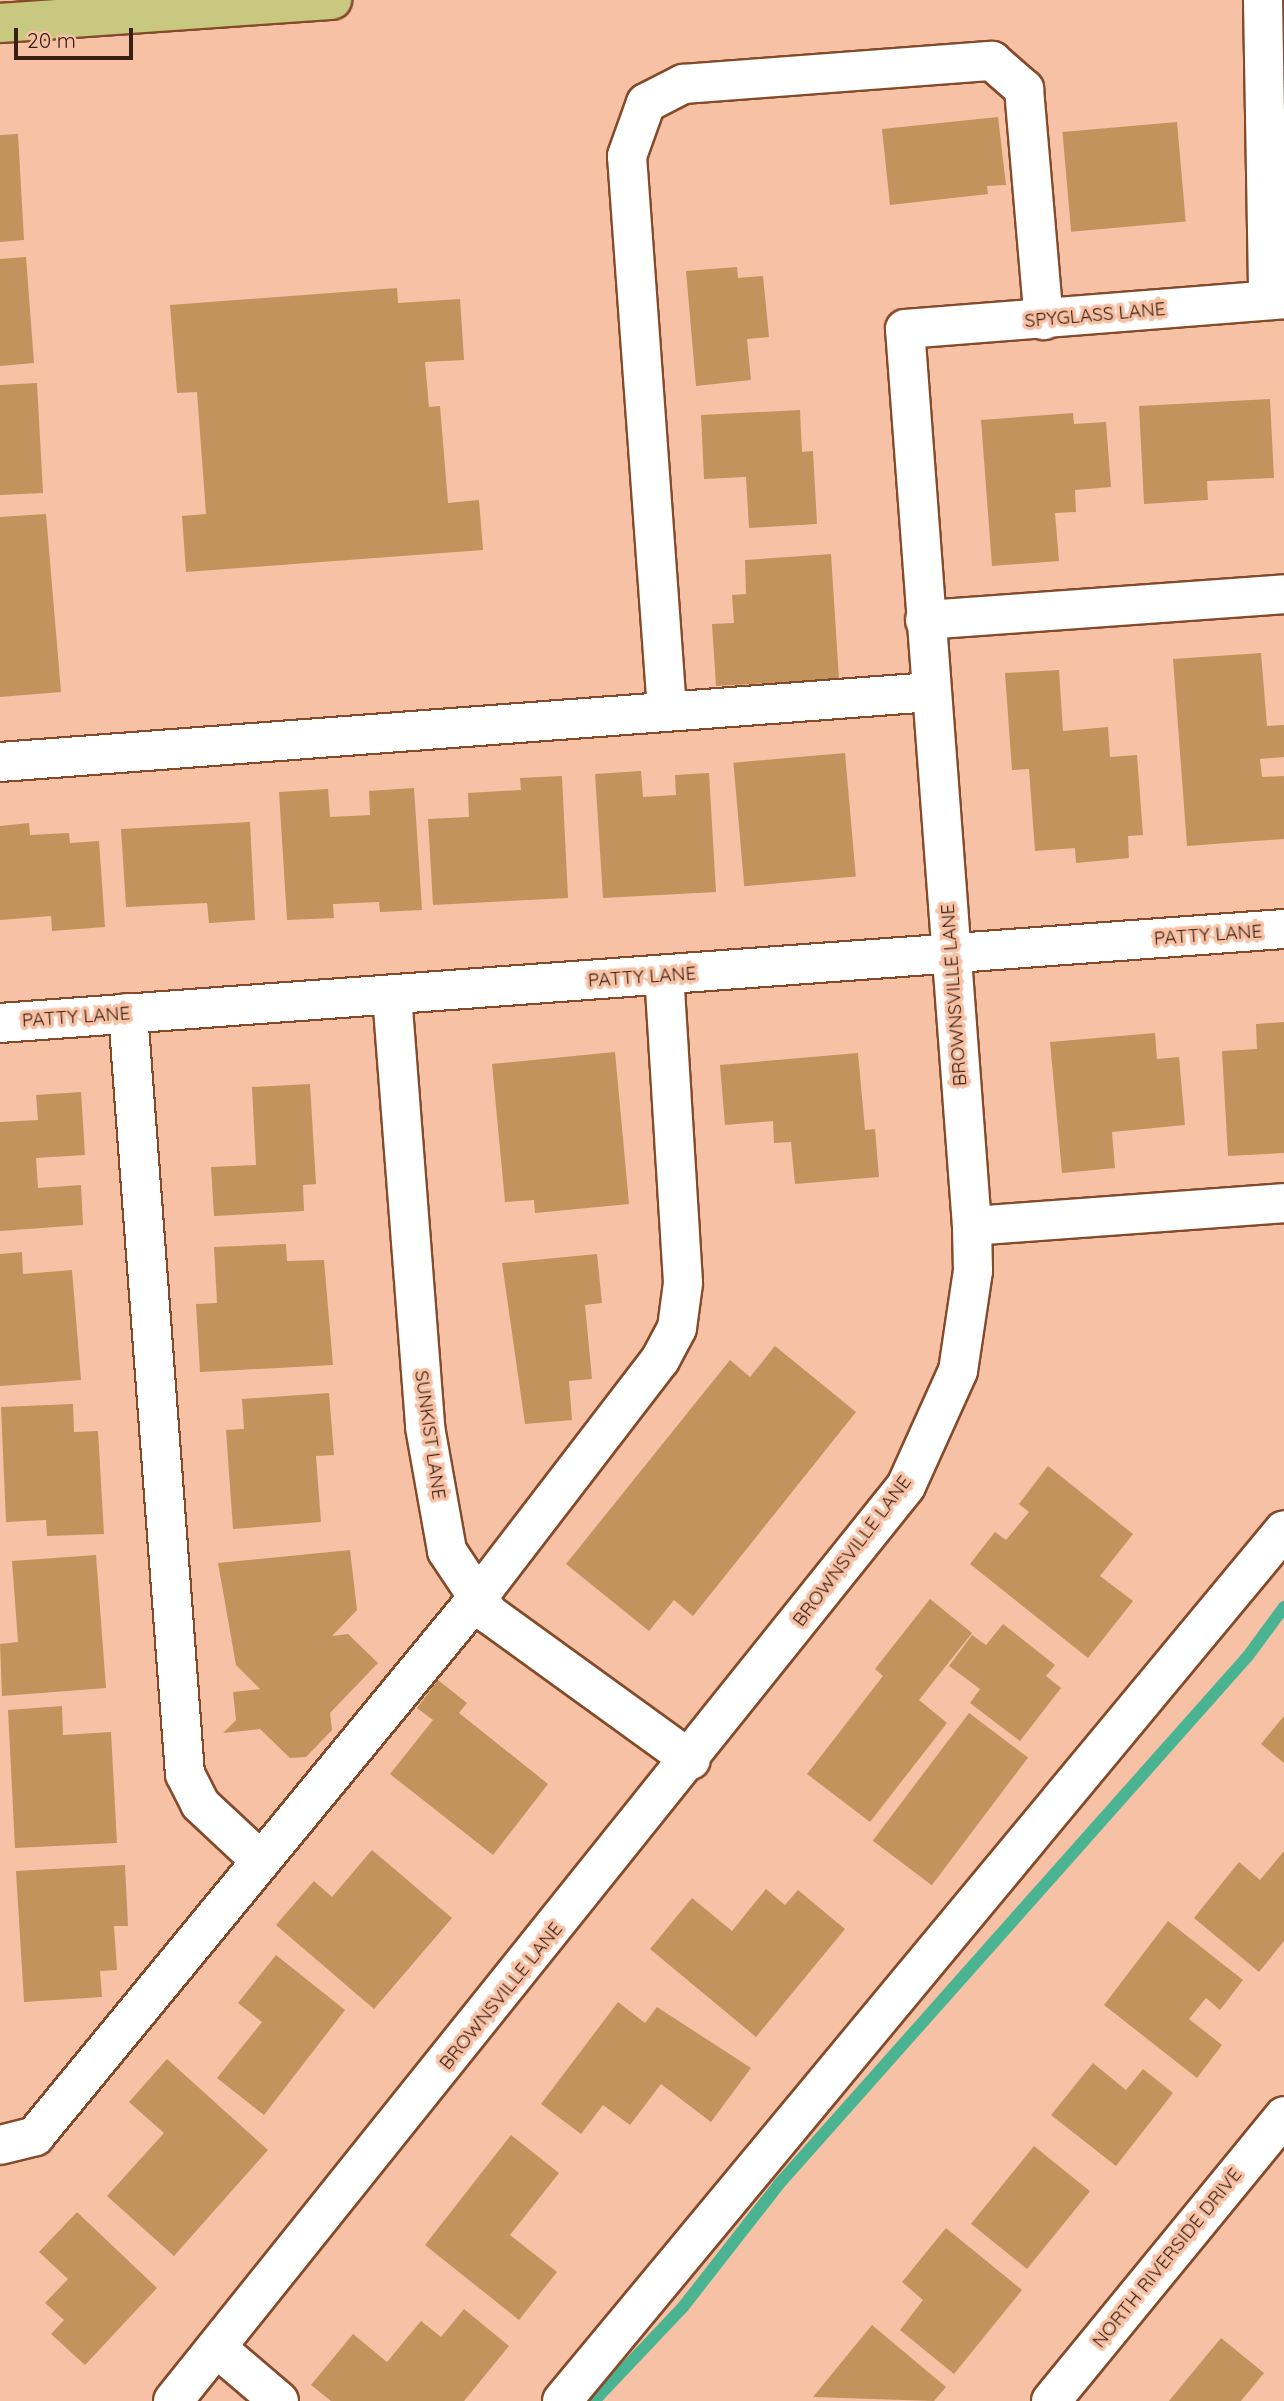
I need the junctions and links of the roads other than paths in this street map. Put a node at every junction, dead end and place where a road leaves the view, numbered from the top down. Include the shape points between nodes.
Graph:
1 (332, 0) edge
2 (1263, 0) edge
3 (0, 23) edge
4 (1276, 299) edge
5 (1044, 320) junction
6 (905, 329) joint
7 (1284, 594) edge
8 (925, 620) junction
9 (930, 692) junction
10 (667, 710) junction
11 (0, 762) edge
12 (1284, 929) edge
13 (950, 956) junction
14 (664, 976) junction
15 (392, 995) junction
16 (128, 1013) junction
17 (0, 1023) edge
18 (1284, 1203) edge
19 (972, 1226) junction
20 (1284, 1530) edge
21 (478, 1597) junction
22 (691, 1759) junction
23 (261, 1861) junction
24 (1284, 2116) edge
25 (0, 2144) edge
26 (218, 2349) junction
27 (173, 2401) edge
28 (279, 2401) edge
29 (562, 2401) edge
30 (1051, 2401) edge

1 - 3 main road
2 - 4 street
4 - 5 street, SPYGLASS LANE
5 - 6 street, SPYGLASS LANE
5 - 10 street via 1024,89 992,61 683,85 646,103 627,156
6 - 8 street, BROWNSVILLE LANE
7 - 8 street
8 - 9 street, BROWNSVILLE LANE
9 - 10 street
9 - 13 street, BROWNSVILLE LANE
10 - 11 street
12 - 13 street, PATTY LANE
13 - 14 street, PATTY LANE
13 - 19 street, BROWNSVILLE LANE
14 - 15 street, PATTY LANE
14 - 21 street via 682,1283 677,1328 660,1360
15 - 16 street, PATTY LANE
15 - 21 street, SUNKIST LANE via 425,1427 447,1551
16 - 17 street, PATTY LANE
16 - 23 street via 185,1774 200,1804
18 - 19 street
19 - 22 street, BROWNSVILLE LANE via 973,1271 958,1371 906,1486
20 - 29 street
21 - 22 street, SUNKIST LANE via 489,1614
21 - 23 street
22 - 26 street, BROWNSVILLE LANE
23 - 25 street via 35,2136
24 - 30 street, NORTH RIVERSIDE DRIVE
26 - 27 street, BROWNSVILLE LANE
26 - 28 street

